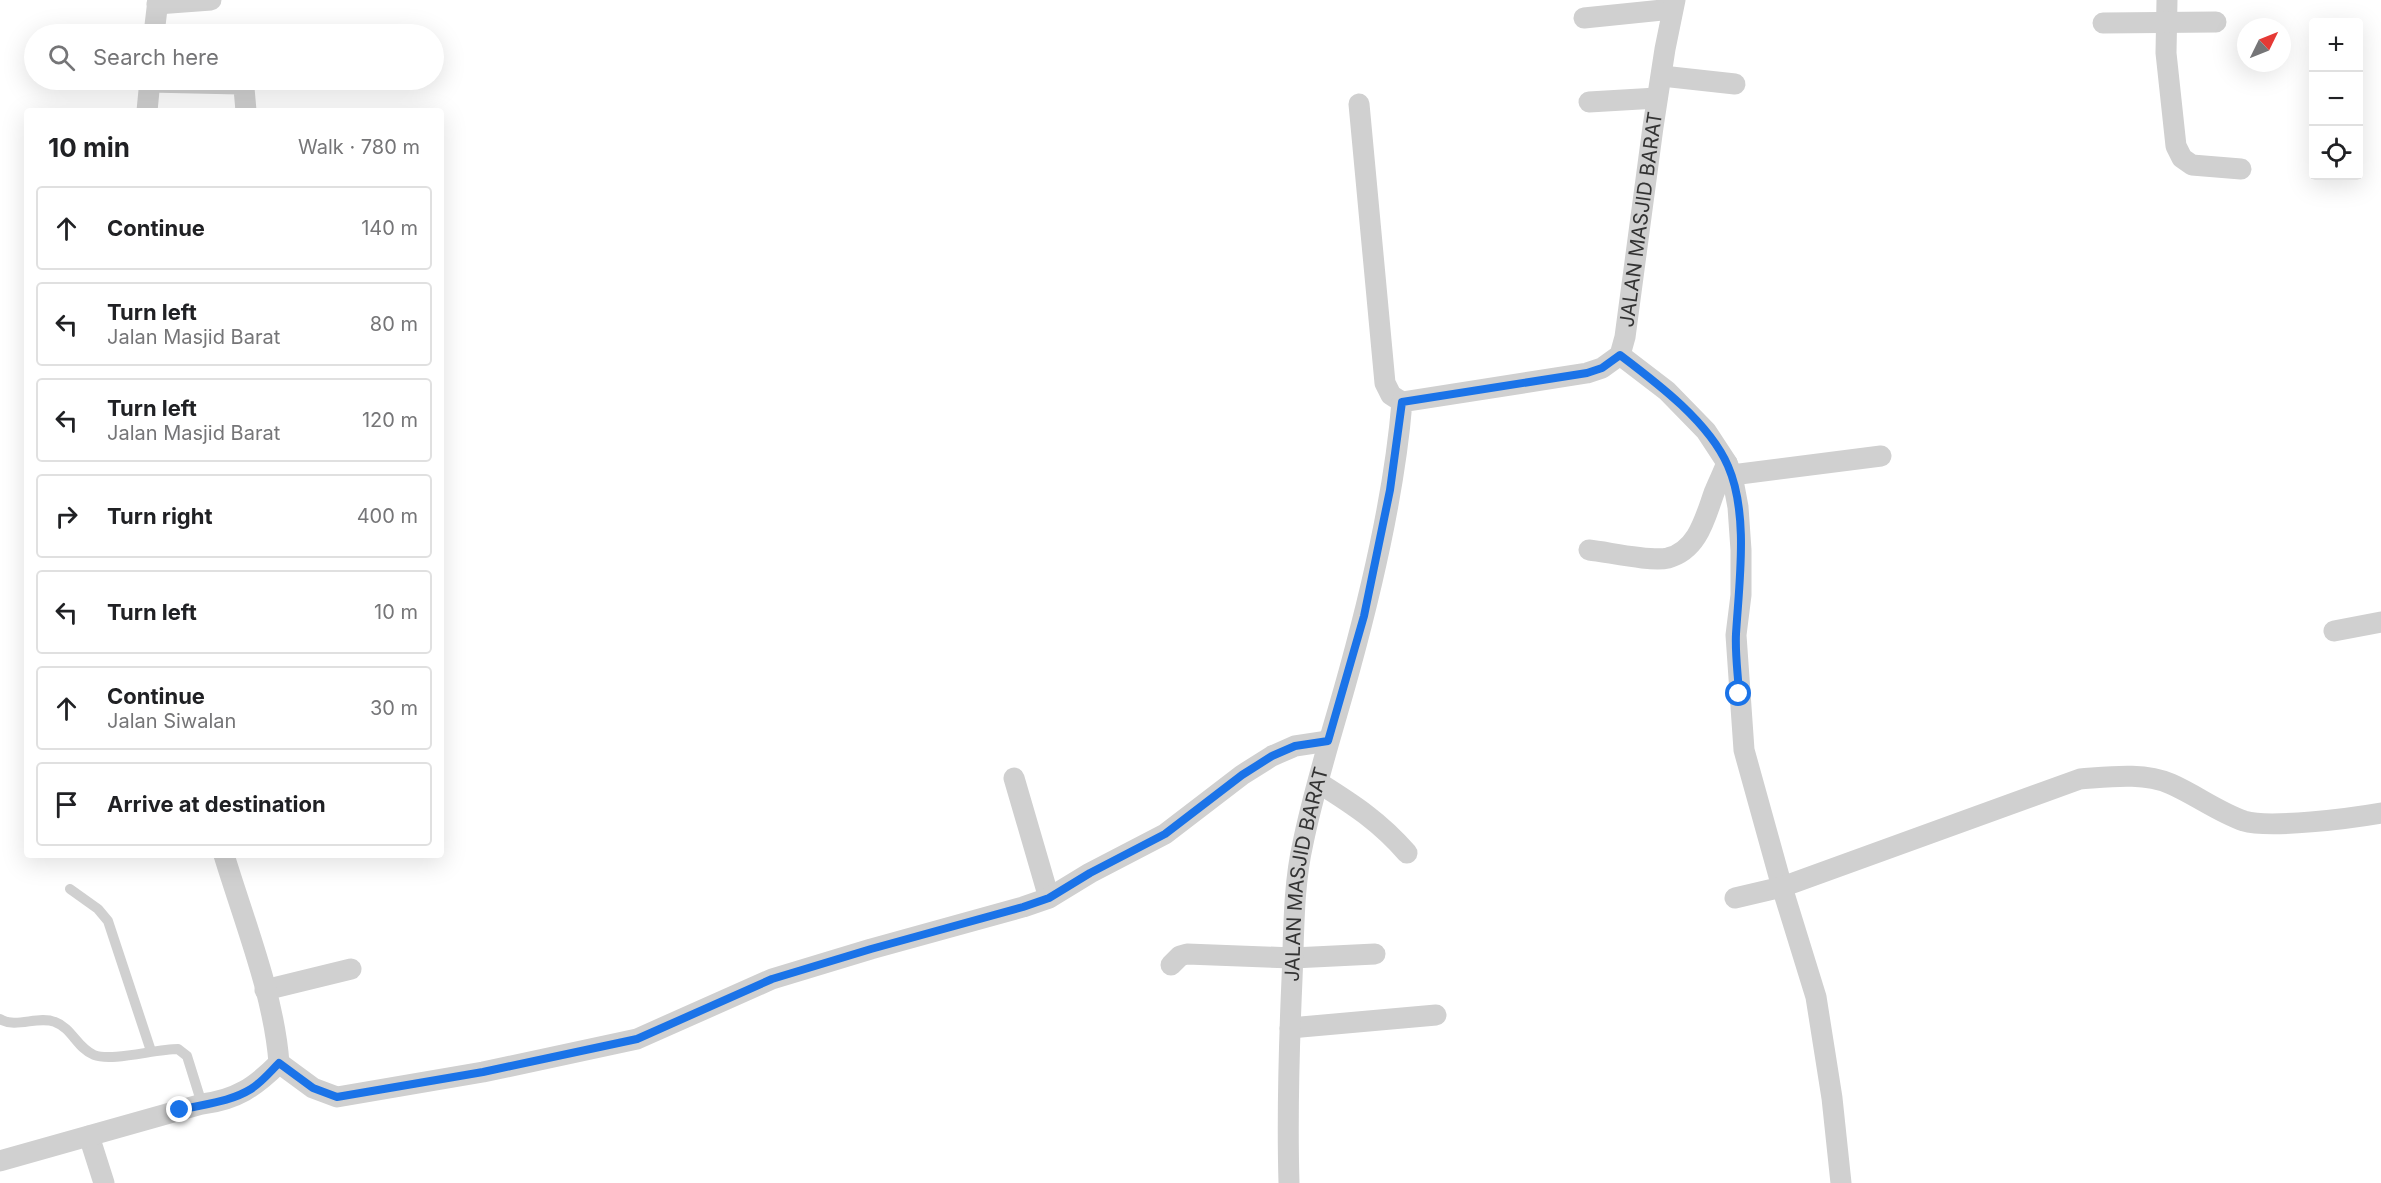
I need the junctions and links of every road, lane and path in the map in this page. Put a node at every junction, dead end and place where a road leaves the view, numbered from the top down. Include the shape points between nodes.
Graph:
1 (211, 0) edge
2 (2167, 0) edge
3 (157, 2) edge
4 (1674, 5) edge
5 (1584, 18) dead end
6 (2167, 22) junction
7 (2216, 22) dead end
8 (2103, 23) dead end
9 (155, 24) edge
10 (1662, 76) junction
11 (1735, 84) dead end
12 (148, 90) edge
13 (244, 90) edge
14 (1657, 98) junction
15 (1589, 102) dead end
16 (1359, 104) dead end
17 (147, 108) edge
18 (246, 108) edge
19 (2241, 169) dead end
20 (1620, 355) junction
21 (1402, 402) junction
22 (1881, 456) dead end
23 (1730, 469) junction
24 (1589, 550) dead end
25 (2381, 622) edge
26 (2334, 631) dead end
27 (1328, 741) junction
28 (1014, 778) dead end
29 (1319, 783) junction
30 (2381, 813) edge
31 (1407, 854) dead end
32 (225, 858) edge
33 (1782, 887) junction
34 (70, 889) dead end
35 (1049, 898) junction
36 (1735, 898) dead end
37 (1375, 954) dead end
38 (1293, 958) junction
39 (1171, 966) dead end
40 (351, 969) dead end
41 (265, 990) junction
42 (1436, 1015) dead end
43 (0, 1019) edge
44 (1290, 1028) junction
45 (151, 1051) junction
46 (274, 1068) junction
47 (202, 1104) junction
48 (89, 1136) junction
49 (0, 1161) edge
50 (104, 1183) edge
51 (1289, 1183) edge
52 (1841, 1183) edge

1 - 3 street
2 - 6 street
3 - 9 street
4 - 5 street
4 - 10 street, JALAN MASJID BARAT
6 - 7 street
6 - 8 street
6 - 19 street via 2169,91 2176,146 2182,158 2192,165
10 - 11 street
10 - 14 street, JALAN MASJID BARAT
12 - 17 street
13 - 18 street
14 - 15 street
14 - 20 street, JALAN MASJID BARAT
16 - 21 street via 1385,383 1391,395
20 - 21 street via 1587,373
20 - 23 street via 1679,403 1706,431
21 - 27 street, JALAN MASJID BARAT via 1390,490 1364,616
22 - 23 street
23 - 24 street via 1699,533 1679,553 1651,558
23 - 33 street via 1741,550 1736,635 1744,750
25 - 26 street
27 - 29 street, JALAN MASJID BARAT
27 - 35 street via 1295,746 1272,756 1165,834
28 - 35 street
29 - 31 street via 1365,812
29 - 38 street, JALAN MASJID BARAT via 1302,844
30 - 33 street via 2255,823 2230,815 2169,783 2121,777 2080,779
32 - 41 street
33 - 36 street
33 - 52 street via 1816,997
34 - 45 lane via 108,921
35 - 46 street via 772,979 637,1039 603,1047 337,1097
37 - 38 street
38 - 39 street via 1186,954
38 - 44 street, JALAN MASJID BARAT
40 - 41 street
41 - 46 street via 275,1025
42 - 44 street
43 - 45 lane via 54,1021 96,1056
44 - 51 street, JALAN MASJID BARAT
45 - 47 lane via 178,1049 187,1056
46 - 47 street via 253,1088
47 - 48 street
48 - 49 street
48 - 50 street

